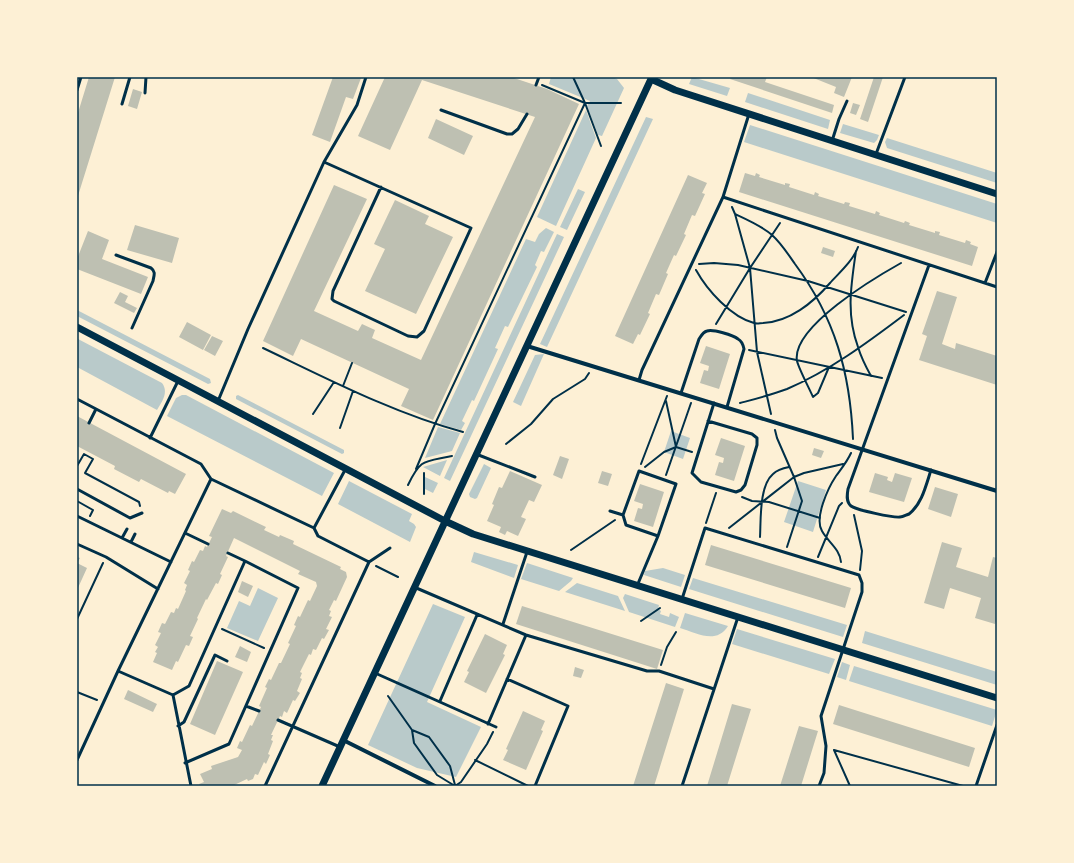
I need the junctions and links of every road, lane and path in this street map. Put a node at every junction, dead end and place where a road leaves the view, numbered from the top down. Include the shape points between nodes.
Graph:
1 (81, 77) edge
2 (130, 77) edge
3 (146, 77) edge
4 (366, 77) edge
5 (539, 77) edge
6 (573, 77) edge
7 (904, 77) edge
8 (650, 78) edge
9 (537, 84) joint
10 (77, 90) edge
11 (145, 93) dead end
12 (847, 101) dead end
13 (585, 103) junction
14 (621, 103) dead end
15 (122, 104) dead end
16 (441, 110) dead end
17 (526, 114) dead end
18 (749, 114) junction
19 (832, 141) junction
20 (601, 146) dead end
21 (876, 155) junction
22 (324, 162) junction
23 (381, 187) junction
24 (997, 194) edge
25 (723, 197) junction
26 (728, 199) junction
27 (736, 214) junction
28 (784, 217) junction
29 (772, 235) junction
30 (860, 242) junction
31 (856, 251) junction
32 (997, 252) edge
33 (116, 255) dead end
34 (909, 259) junction
35 (692, 264) junction
36 (929, 265) junction
37 (750, 268) junction
38 (808, 281) junction
39 (985, 283) junction
40 (827, 287) junction
41 (997, 287) edge
42 (850, 294) junction
43 (817, 297) junction
44 (727, 307) junction
45 (826, 315) junction
46 (755, 324) junction
47 (77, 327) edge
48 (132, 328) dead end
49 (713, 330) junction
50 (526, 346) junction
51 (263, 348) dead end
52 (744, 349) junction
53 (858, 349) junction
54 (757, 352) junction
55 (842, 359) junction
56 (797, 360) junction
57 (352, 363) dead end
58 (593, 366) junction
59 (829, 367) junction
60 (845, 370) junction
61 (871, 376) junction
62 (806, 379) junction
63 (888, 379) junction
64 (179, 380) junction
65 (639, 380) junction
66 (334, 382) junction
67 (343, 386) junction
68 (669, 389) junction
69 (354, 391) junction
70 (681, 393) junction
71 (767, 396) junction
72 (693, 397) junction
73 (77, 399) edge
74 (666, 400) junction
75 (218, 401) junction
76 (714, 403) junction
77 (727, 407) junction
78 (96, 409) junction
79 (313, 414) dead end
80 (708, 421) junction
81 (773, 421) junction
82 (89, 423) dead end
83 (435, 424) junction
84 (340, 428) dead end
85 (463, 432) dead end
86 (150, 438) junction
87 (506, 444) dead end
88 (853, 446) junction
89 (676, 447) junction
90 (863, 449) junction
91 (476, 454) junction
92 (698, 454) junction
93 (452, 456) dead end
94 (845, 464) junction
95 (77, 466) edge
96 (789, 467) junction
97 (346, 468) junction
98 (416, 469) junction
99 (931, 470) junction
100 (639, 471) junction
101 (424, 473) dead end
102 (535, 477) dead end
103 (794, 477) junction
104 (211, 478) junction
105 (664, 480) junction
106 (408, 485) dead end
107 (718, 487) junction
108 (77, 489) edge
109 (997, 491) edge
110 (736, 492) junction
111 (424, 494) dead end
112 (847, 499) junction
113 (77, 501) edge
114 (138, 502) dead end
115 (762, 502) junction
116 (851, 506) junction
117 (610, 511) dead end
118 (799, 512) junction
119 (142, 513) dead end
120 (623, 515) junction
121 (77, 516) edge
122 (820, 518) junction
123 (87, 520) junction
124 (445, 521) junction
125 (314, 528) junction
126 (705, 528) junction
127 (127, 529) dead end
128 (185, 533) junction
129 (722, 533) junction
130 (135, 534) dead end
131 (658, 536) junction
132 (826, 537) junction
133 (122, 538) junction
134 (131, 542) junction
135 (77, 544) edge
136 (208, 544) dead end
137 (759, 544) junction
138 (390, 548) dead end
139 (571, 550) dead end
140 (527, 552) junction
141 (785, 552) junction
142 (228, 553) dead end
143 (106, 557) junction
144 (245, 561) junction
145 (171, 562) junction
146 (369, 562) junction
147 (816, 562) junction
148 (841, 570) junction
149 (859, 575) junction
150 (398, 577) dead end
151 (637, 586) junction
152 (414, 587) junction
153 (158, 589) junction
154 (682, 600) junction
155 (660, 608) dead end
156 (477, 614) junction
157 (738, 617) junction
158 (77, 619) edge
159 (641, 621) dead end
160 (503, 624) junction
161 (216, 626) junction
162 (676, 632) dead end
163 (526, 635) junction
164 (843, 650) junction
165 (270, 651) junction
166 (227, 661) dead end
167 (118, 671) junction
168 (659, 671) junction
169 (374, 673) junction
170 (508, 679) junction
171 (714, 689) junction
172 (77, 692) edge
173 (173, 695) junction
174 (388, 696) dead end
175 (997, 698) edge
176 (440, 701) junction
177 (103, 703) junction
178 (246, 706) junction
179 (259, 711) dead end
180 (278, 720) dead end
181 (488, 724) junction
182 (997, 725) edge
183 (178, 726) junction
184 (292, 726) junction
185 (496, 727) joint
186 (412, 730) junction
187 (996, 730) edge
188 (341, 744) junction
189 (826, 746) junction
190 (834, 750) junction
191 (77, 760) edge
192 (475, 760) junction
193 (186, 763) junction
194 (191, 786) edge
195 (265, 786) edge
196 (322, 786) edge
197 (435, 786) edge
198 (455, 786) edge
199 (528, 786) edge
200 (535, 786) edge
201 (682, 786) edge
202 (819, 786) edge
203 (850, 786) edge
204 (963, 786) edge
205 (976, 786) edge

1 - 10 lane
2 - 15 lane
3 - 11 lane
4 - 22 lane via 357,105
5 - 9 lane
6 - 13 path
7 - 21 lane
8 - 18 street via 675,90
8 - 50 street
9 - 13 path
12 - 19 lane
13 - 14 path
13 - 20 path
13 - 83 path
16 - 17 lane via 508,134 518,129
18 - 19 street
18 - 25 lane
19 - 21 street
21 - 24 street
22 - 23 lane
22 - 75 lane
23 - 23 lane via 332,297 334,301 408,336 417,337 424,331 471,228
25 - 26 lane
25 - 35 lane
26 - 27 path
26 - 28 lane
27 - 29 path
27 - 37 path
28 - 29 path
28 - 30 lane
29 - 37 path
29 - 38 path
30 - 31 path
30 - 34 lane
31 - 40 path
31 - 42 path
32 - 39 lane
33 - 48 lane via 154,270 153,281
34 - 36 lane
34 - 42 path
35 - 37 path via 714,262
35 - 44 path via 702,281
35 - 65 lane
36 - 39 lane
36 - 63 lane
37 - 38 path
37 - 44 path
37 - 46 path
38 - 40 path
38 - 43 path
39 - 41 lane
40 - 42 path
40 - 43 path
42 - 45 path
42 - 53 path via 850,314
42 - 53 path via 907,313
43 - 45 path
43 - 46 path via 791,316 773,323
44 - 46 path
44 - 49 path
45 - 55 path
45 - 56 path via 802,341
46 - 54 path
47 - 64 street
49 - 52 lane via 736,338 742,342
49 - 70 lane via 706,331 698,340
50 - 58 street
50 - 91 street
51 - 66 path
52 - 54 path
52 - 77 lane
53 - 55 path
53 - 61 path
54 - 56 path
54 - 71 path
55 - 59 path
55 - 60 path
56 - 59 path
56 - 62 path
57 - 67 path
58 - 65 street
58 - 87 path via 585,379 553,399 531,424
59 - 60 path
59 - 62 path
59 - 62 path via 818,392 813,397
60 - 61 path
60 - 88 path
61 - 63 path
62 - 71 path
63 - 90 lane
64 - 75 street
64 - 86 lane
65 - 68 street
66 - 67 path
66 - 79 path
67 - 69 path
68 - 70 street
68 - 74 path
69 - 83 path
69 - 84 path
70 - 72 street
71 - 77 path
71 - 81 path
72 - 76 street
72 - 89 path
73 - 78 lane
74 - 89 path
74 - 100 path
75 - 97 street
76 - 77 street
76 - 80 lane
77 - 81 street
78 - 82 lane
78 - 86 lane
80 - 92 lane
80 - 110 lane via 752,434 757,438 745,485
81 - 88 street
81 - 96 path
83 - 85 path
83 - 98 path
86 - 104 lane via 201,464
88 - 90 street
88 - 94 path
89 - 92 path
89 - 100 path via 664,452
89 - 105 path
90 - 99 street
90 - 112 lane via 848,489
91 - 102 lane
91 - 124 street
92 - 107 lane via 692,473 700,482
93 - 98 path via 423,462
94 - 103 path
94 - 122 path via 828,489
95 - 114 path via 84,454 93,459 85,473
96 - 103 path
96 - 115 path via 772,475 766,482
97 - 124 street
97 - 125 lane
98 - 106 path
99 - 109 street
99 - 116 lane via 922,498 907,515 889,516
100 - 105 lane
100 - 120 lane
101 - 111 path
103 - 115 path
103 - 118 path via 802,501
104 - 125 lane
104 - 128 lane
105 - 131 lane via 676,484
107 - 110 lane
107 - 126 path
108 - 119 lane via 130,518
110 - 115 path via 752,501
112 - 116 lane
112 - 132 path via 838,506
113 - 123 path via 93,510
115 - 118 path
115 - 129 path
115 - 137 path
116 - 149 path via 862,551
117 - 120 lane
118 - 122 path
118 - 141 path
120 - 131 lane via 626,524
120 - 139 path
121 - 123 lane
122 - 132 path via 821,530
123 - 133 lane
124 - 140 street via 473,534
124 - 152 street
125 - 146 lane via 318,536
126 - 129 lane
126 - 154 lane
127 - 133 lane
128 - 136 lane
128 - 145 lane
129 - 137 lane
130 - 134 lane
131 - 151 lane
132 - 147 path
132 - 148 path via 836,549
133 - 134 lane
134 - 145 lane
135 - 143 lane
137 - 141 lane
138 - 146 lane
140 - 151 street
140 - 160 lane
141 - 147 lane
142 - 144 lane
143 - 153 lane
143 - 158 path
144 - 161 lane
144 - 165 lane via 298,588
145 - 153 lane
146 - 150 path
146 - 184 lane
147 - 148 lane
148 - 149 lane
149 - 164 lane via 862,592
151 - 154 street
152 - 156 lane
152 - 169 street
153 - 167 lane
154 - 157 street
155 - 159 path
156 - 160 lane
156 - 176 lane
157 - 164 street
157 - 171 lane
160 - 163 lane
161 - 165 path
161 - 173 lane via 189,686
162 - 168 path via 667,647
163 - 168 lane via 646,671
163 - 170 lane
164 - 175 street
164 - 189 lane via 821,716
165 - 178 lane
166 - 183 lane via 215,655 184,722
167 - 173 lane
167 - 177 lane
168 - 171 lane
169 - 176 lane
169 - 188 street
170 - 181 lane
170 - 200 lane via 568,706
171 - 201 lane
172 - 177 path
173 - 183 lane
174 - 186 path
176 - 181 lane
177 - 191 lane
178 - 179 lane
178 - 193 lane via 229,744
180 - 184 lane
181 - 185 lane
182 - 187 lane
183 - 193 lane
184 - 188 lane
184 - 195 lane
185 - 192 path
186 - 198 path via 414,743 437,775
186 - 198 path via 429,737 450,766
187 - 205 lane
188 - 196 street
188 - 197 street
189 - 190 path
189 - 202 lane via 824,773
190 - 203 path
190 - 204 path
192 - 198 path
192 - 199 path
193 - 194 lane

